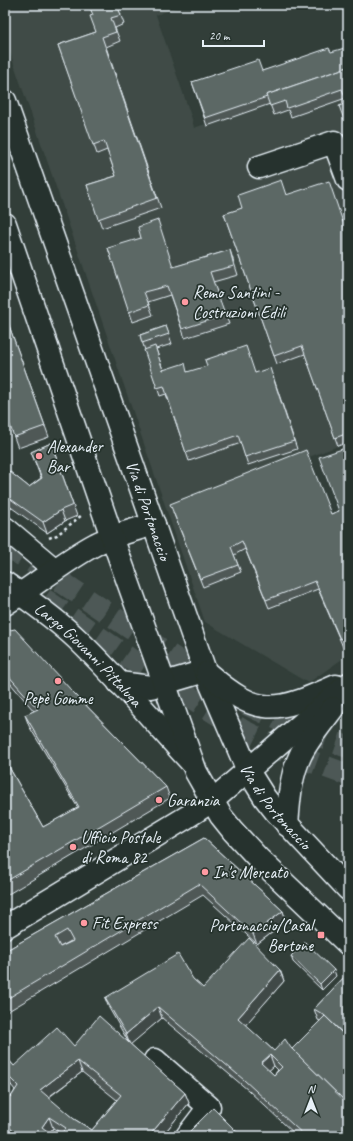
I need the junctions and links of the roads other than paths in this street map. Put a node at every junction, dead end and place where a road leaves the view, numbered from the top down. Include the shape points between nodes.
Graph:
1 (5, 101) edge
2 (259, 167) dead end
3 (348, 180) edge
4 (5, 224) edge
5 (154, 524) junction
6 (5, 528) edge
7 (112, 537) junction
8 (55, 570) junction
9 (10, 594) edge
10 (205, 671) junction
11 (348, 680) edge
12 (119, 683) junction
13 (164, 683) junction
14 (348, 684) edge
15 (348, 688) edge
16 (192, 763) junction
17 (248, 771) junction
18 (212, 801) junction
19 (287, 825) junction
20 (348, 888) edge
21 (5, 927) edge
22 (348, 944) edge
23 (155, 1060) dead end
24 (187, 1136) edge

1 - 5 main road, Via di Portonaccio
2 - 3 main road via 334,142
4 - 7 main road
5 - 7 main road, Largo Giovanni Pittaluga
5 - 10 main road, Via di Portonaccio
6 - 8 main road
7 - 8 main road, Largo Giovanni Pittaluga
7 - 13 main road
8 - 9 main road, Largo Giovanni Pittaluga
9 - 12 main road, Largo Giovanni Pittaluga via 39,608 76,638
10 - 11 main road via 224,688 249,703 261,706 277,707 290,704
10 - 13 main road
10 - 17 main road, Via di Portonaccio
12 - 13 main road via 142,687
12 - 16 main road, Largo Giovanni Pittaluga
13 - 16 main road
14 - 17 main road
15 - 19 main road via 300,757 290,789
16 - 18 main road
17 - 18 main road
17 - 19 main road, Via di Portonaccio via 264,798
18 - 21 main road
18 - 22 main road via 248,847
19 - 20 main road, Via di Portonaccio
23 - 24 main road via 209,1107

